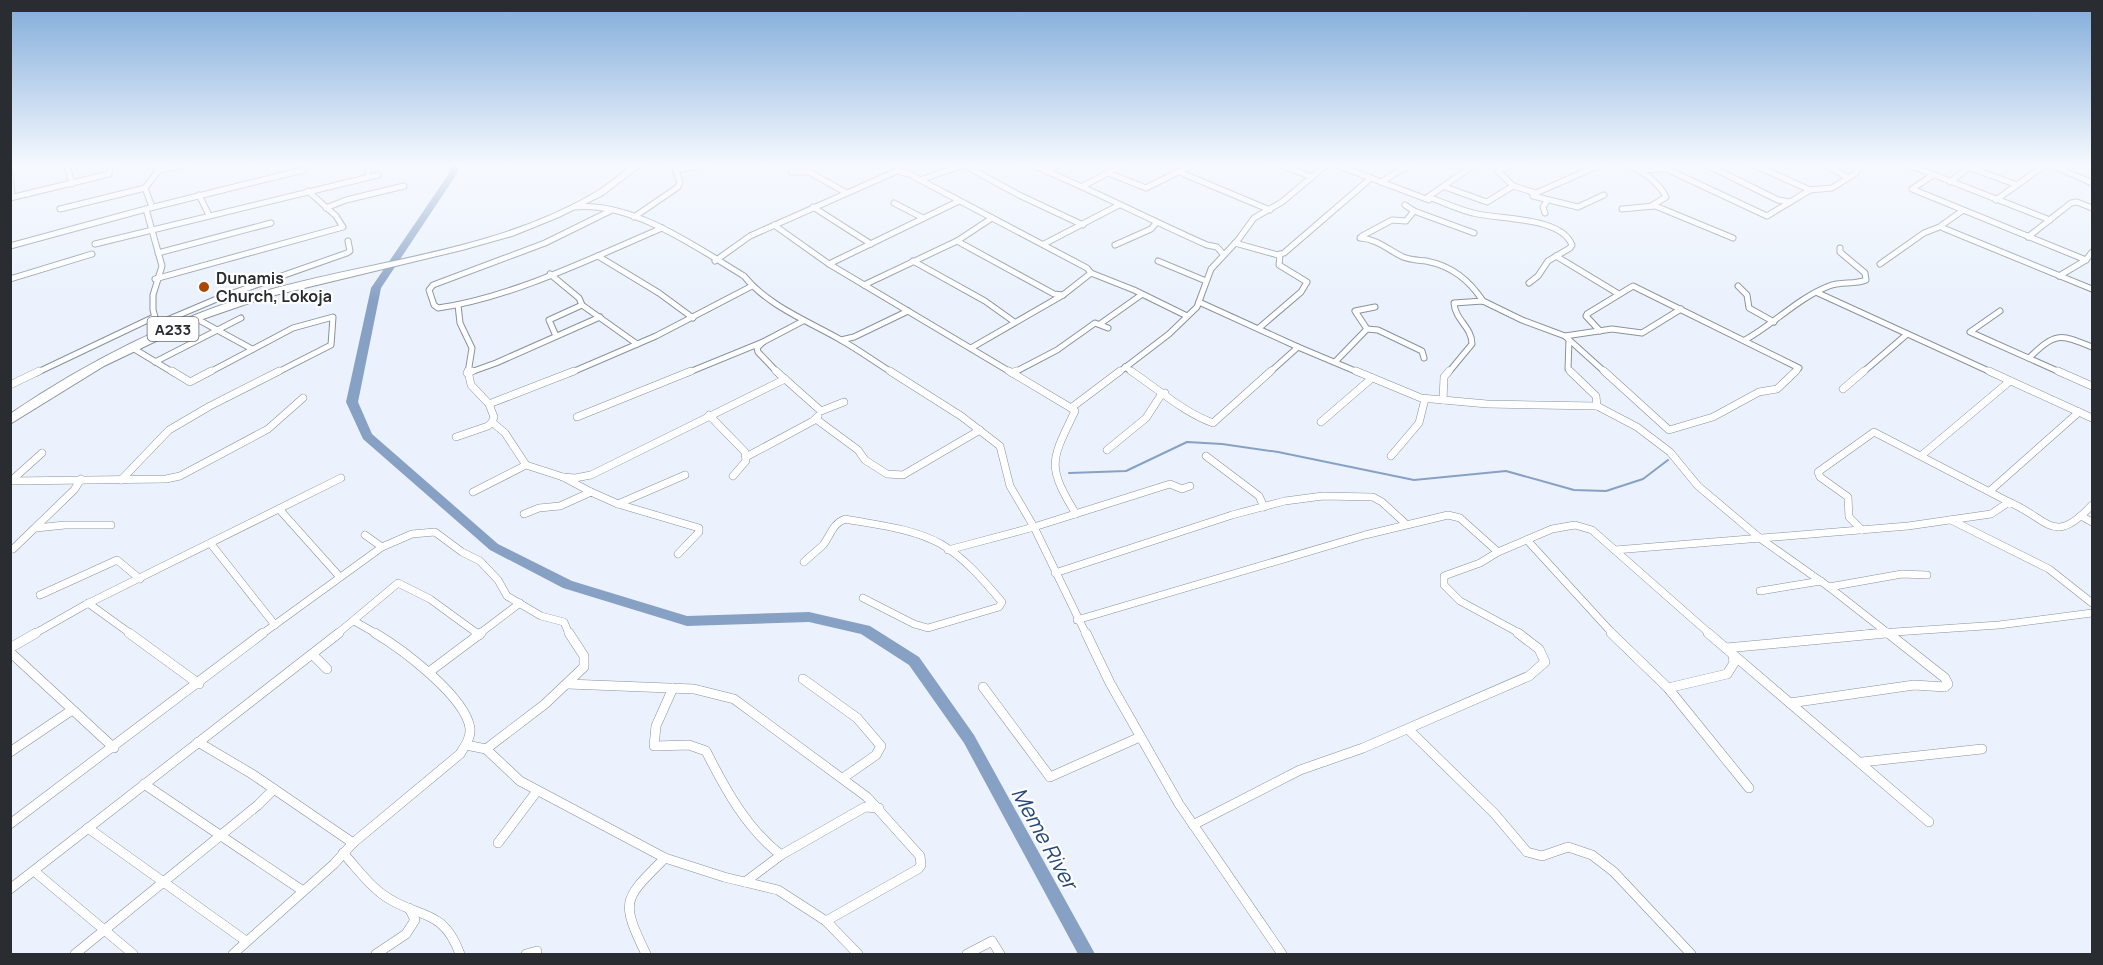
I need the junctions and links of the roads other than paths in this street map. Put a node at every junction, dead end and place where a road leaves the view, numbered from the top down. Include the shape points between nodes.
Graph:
1 (142, 210) edge
2 (149, 210) edge
3 (207, 210) edge
4 (229, 210) edge
5 (330, 210) edge
6 (557, 210) edge
7 (564, 210) edge
8 (644, 210) edge
9 (806, 210) edge
10 (818, 210) edge
11 (908, 210) edge
12 (940, 210) edge
13 (977, 210) edge
14 (1051, 210) edge
15 (1110, 210) edge
16 (1129, 210) edge
17 (1270, 210) edge
18 (1333, 210) edge
19 (1465, 210) edge
20 (1544, 210) edge
21 (1664, 210) edge
22 (1754, 210) edge
23 (1776, 210) edge
24 (1962, 210) joint
25 (2023, 210) edge
26 (2063, 210) edge
27 (610, 211) joint
28 (1414, 211) joint
29 (1545, 213) dead end
30 (209, 215) junction
31 (634, 217) junction
32 (923, 218) junction
33 (992, 218) junction
34 (2050, 220) junction
35 (271, 222) dead end
36 (1156, 223) junction
37 (774, 225) junction
38 (1083, 225) junction
39 (1942, 226) junction
40 (662, 228) junction
41 (151, 231) junction
42 (1474, 233) dead end
43 (2028, 237) junction
44 (1733, 238) dead end
45 (957, 241) junction
46 (348, 242) dead end
47 (95, 244) dead end
48 (871, 244) junction
49 (1044, 244) junction
50 (1115, 245) dead end
51 (1233, 245) junction
52 (10, 246) edge
53 (1218, 248) junction
54 (1840, 248) dead end
55 (438, 250) junction
56 (2092, 252) edge
57 (158, 253) junction
58 (92, 254) dead end
59 (1280, 254) junction
60 (1223, 255) junction
61 (598, 256) junction
62 (1556, 256) junction
63 (2086, 260) junction
64 (715, 261) junction
65 (913, 261) junction
66 (1158, 261) dead end
67 (829, 264) junction
68 (1880, 264) dead end
69 (350, 271) junction
70 (1091, 273) junction
71 (550, 274) junction
72 (2059, 276) junction
73 (10, 279) edge
74 (155, 279) junction
75 (1206, 280) junction
76 (1529, 283) dead end
77 (864, 285) junction
78 (752, 286) junction
79 (1738, 286) dead end
80 (2092, 290) edge
81 (1818, 293) junction
82 (1617, 294) junction
83 (1141, 295) junction
84 (1054, 297) junction
85 (1483, 301) junction
86 (1199, 302) junction
87 (458, 305) junction
88 (582, 305) junction
89 (1375, 307) dead end
90 (1681, 309) junction
91 (908, 311) junction
92 (2000, 311) dead end
93 (1187, 316) junction
94 (154, 317) junction
95 (600, 317) junction
96 (241, 318) dead end
97 (693, 318) junction
98 (197, 319) junction
99 (803, 321) junction
100 (1013, 321) junction
101 (1774, 322) junction
102 (157, 324) junction
103 (1100, 324) junction
104 (171, 325) junction
105 (1108, 328) dead end
106 (1259, 328) junction
107 (1367, 328) junction
108 (219, 329) junction
109 (1600, 331) junction
110 (1906, 335) junction
111 (556, 336) junction
112 (1567, 338) junction
113 (841, 340) junction
114 (1745, 340) junction
115 (763, 342) junction
116 (637, 344) junction
117 (131, 347) junction
118 (1298, 347) junction
119 (2092, 347) edge
120 (971, 348) junction
121 (252, 349) junction
122 (1424, 358) dead end
123 (2029, 358) junction
124 (155, 362) junction
125 (1335, 362) junction
126 (1125, 367) junction
127 (467, 372) junction
128 (1012, 373) junction
129 (1372, 378) junction
130 (784, 380) junction
131 (2010, 381) junction
132 (10, 386) edge
133 (2092, 386) edge
134 (1843, 389) dead end
135 (1166, 393) junction
136 (303, 399) dead end
137 (1425, 399) junction
138 (1443, 400) junction
139 (844, 402) dead end
140 (30, 403) junction
141 (489, 404) junction
142 (1597, 406) junction
143 (1071, 408) junction
144 (821, 411) junction
145 (2079, 412) junction
146 (10, 414) edge
147 (709, 415) junction
148 (577, 417) dead end
149 (2092, 418) edge
150 (816, 419) junction
151 (10, 420) edge
152 (492, 422) junction
153 (1321, 422) dead end
154 (980, 430) junction
155 (456, 437) dead end
156 (1107, 450) dead end
157 (42, 453) dead end
158 (1922, 455) junction
159 (1206, 456) dead end
160 (1391, 456) dead end
161 (746, 457) junction
162 (526, 465) junction
163 (685, 475) dead end
164 (733, 476) dead end
165 (563, 477) junction
166 (340, 478) dead end
167 (81, 479) junction
168 (11, 480) edge
169 (121, 480) junction
170 (1190, 486) dead end
171 (1991, 490) junction
172 (473, 492) dead end
173 (591, 492) junction
174 (2009, 502) junction
175 (618, 504) junction
176 (2092, 505) edge
177 (1264, 507) junction
178 (279, 509) junction
179 (524, 514) dead end
180 (1076, 514) junction
181 (2081, 516) junction
182 (1951, 520) junction
183 (2092, 522) edge
184 (1406, 524) junction
185 (111, 525) dead end
186 (1034, 527) junction
187 (35, 528) junction
188 (1862, 530) junction
189 (365, 535) dead end
190 (1761, 539) junction
191 (1527, 540) junction
192 (211, 544) junction
193 (382, 547) junction
194 (13, 549) dead end
195 (948, 550) junction
196 (1615, 550) junction
197 (1498, 552) junction
198 (678, 554) dead end
199 (804, 562) dead end
200 (1055, 573) junction
201 (1927, 575) dead end
202 (339, 576) junction
203 (140, 579) junction
204 (1821, 581) junction
205 (1828, 587) junction
206 (1760, 591) dead end
207 (40, 595) dead end
208 (863, 598) dead end
209 (88, 603) junction
210 (520, 603) junction
211 (2092, 603) edge
212 (2092, 613) edge
213 (1077, 620) junction
214 (354, 621) junction
215 (275, 625) junction
216 (1889, 633) junction
217 (479, 635) junction
218 (1726, 648) junction
219 (10, 650) edge
220 (1733, 654) junction
221 (312, 655) junction
222 (327, 669) dead end
223 (429, 672) junction
224 (803, 679) dead end
225 (198, 684) junction
226 (567, 684) junction
227 (983, 687) dead end
228 (673, 688) junction
229 (1668, 688) junction
230 (1790, 703) junction
231 (72, 710) junction
232 (1408, 729) junction
233 (1140, 737) junction
234 (198, 742) junction
235 (466, 745) junction
236 (114, 748) junction
237 (486, 749) junction
238 (1982, 749) dead end
239 (10, 752) edge
240 (1862, 762) junction
241 (843, 778) junction
242 (144, 784) junction
243 (1749, 788) dead end
244 (274, 789) junction
245 (537, 791) junction
246 (867, 797) junction
247 (864, 807) junction
248 (879, 808) junction
249 (1929, 822) dead end
250 (10, 824) edge
251 (1193, 825) junction
252 (88, 828) junction
253 (220, 835) junction
254 (353, 843) junction
255 (498, 843) dead end
256 (343, 853) junction
257 (781, 855) junction
258 (665, 858) junction
259 (34, 871) junction
260 (164, 881) junction
261 (746, 882) junction
262 (10, 889) edge
263 (303, 891) junction
264 (409, 908) junction
265 (826, 921) junction
266 (105, 930) junction
267 (246, 941) junction
268 (537, 951) dead end
269 (75, 954) edge
270 (133, 954) edge
271 (233, 954) edge
272 (376, 954) edge
273 (460, 954) edge
274 (526, 954) edge
275 (646, 954) edge
276 (858, 954) edge
277 (967, 954) edge
278 (1000, 954) edge
279 (1282, 954) edge
280 (1691, 954) edge

1 - 52 street
2 - 41 street
3 - 30 street
4 - 30 street
5 - 74 street via 338,214 343,227
6 - 55 highway, A233
7 - 55 highway, A233 via 497,237
8 - 31 street
9 - 37 street
10 - 48 street
11 - 32 street
12 - 32 street
13 - 33 street
14 - 38 street
15 - 38 street
16 - 36 street
17 - 51 street via 1246,226
18 - 59 street
19 - 62 street via 1549,225 1572,245 1569,251
20 - 29 street
21 - 44 street
22 - 23 street via 1767,216
24 - 39 street
24 - 43 street
25 - 34 street
26 - 34 street
27 - 31 street
27 - 87 street via 555,239 430,289 436,307
28 - 42 street
28 - 85 street via 1406,221 1392,220 1360,238 1374,238 1404,258 1447,267 1473,285
30 - 41 street
31 - 40 street
32 - 48 street
33 - 45 street
33 - 49 street
34 - 43 street
35 - 57 street
36 - 50 street
36 - 53 street
37 - 64 street via 740,242
37 - 67 street
38 - 49 street
39 - 68 street via 1924,232
39 - 72 street
40 - 61 street
40 - 64 street
41 - 47 street
41 - 57 street
43 - 63 street
45 - 65 street
45 - 84 street
46 - 102 street via 347,253
48 - 67 street
49 - 70 street via 1087,267
51 - 53 street
51 - 59 street
51 - 60 street
53 - 60 street
54 - 81 street via 1865,273 1866,280 1854,285 1831,285
55 - 69 highway, A233
56 - 63 street
57 - 74 street via 162,266
58 - 73 street
59 - 106 street via 1279,265 1307,282 1301,292
60 - 75 street
61 - 71 street
61 - 97 street
62 - 76 street
62 - 82 street
63 - 72 street
64 - 78 street via 744,276
65 - 77 street
65 - 100 street
66 - 75 street
67 - 77 street
69 - 98 highway, A233
69 - 104 highway, A233 via 263,291
70 - 83 street
70 - 84 street via 1063,295
71 - 87 street
71 - 88 street
72 - 80 street
74 - 94 street
75 - 86 street
77 - 91 street
78 - 97 street
78 - 99 street
79 - 101 street via 1747,295 1749,308
81 - 101 street
81 - 110 street
82 - 90 street via 1633,286
82 - 109 street via 1586,316
83 - 93 street
83 - 103 street
84 - 100 street
85 - 112 street
85 - 138 street via 1454,303 1460,321 1473,338 1472,345 1444,377
86 - 93 street
86 - 106 street
87 - 127 street via 460,323 472,348
88 - 95 street
88 - 111 street via 549,320
89 - 107 street via 1355,311
90 - 109 street via 1642,333 1623,329
90 - 114 street
91 - 113 street
91 - 120 street
92 - 123 street via 1970,332
93 - 126 street
94 - 102 street
94 - 132 street
95 - 111 street
95 - 116 street
96 - 108 street
97 - 116 street
98 - 108 street
98 - 117 highway, A233
99 - 113 street
99 - 115 street
100 - 120 street
101 - 114 street
102 - 104 street
103 - 105 street
103 - 128 street via 1089,326 1057,350
104 - 140 highway, A233 via 120,349
106 - 118 street
107 - 122 street via 1422,351
107 - 125 street
108 - 121 street
108 - 124 street
109 - 112 street
110 - 131 street
110 - 134 street
111 - 127 street
112 - 114 street via 1669,430 1713,417 1759,392 1777,389 1799,368
112 - 142 street via 1568,369 1596,396
113 - 154 street
115 - 130 street via 758,352
115 - 148 street
116 - 141 street
117 - 124 street
117 - 140 highway, A233
118 - 125 street
118 - 135 street via 1213,423 1192,415
119 - 123 street via 2061,334 2053,335
120 - 128 street
121 - 124 street via 190,382
121 - 169 street via 293,328 333,317 331,345 168,430
123 - 133 street
125 - 129 street
126 - 135 street
126 - 143 street
127 - 141 street via 472,386
128 - 143 street
129 - 137 street
129 - 153 street
130 - 144 street
130 - 147 street
131 - 145 street
131 - 158 street
135 - 156 street via 1146,418
136 - 169 street via 268,429 180,476
137 - 138 street
137 - 160 street via 1418,425
138 - 142 street
139 - 144 street
140 - 146 highway, A233
140 - 151 highway, A233
141 - 152 street
142 - 190 street via 1637,427 1670,452 1698,486
143 - 180 street via 1075,411 1052,462 1056,483
144 - 150 street
145 - 149 street
145 - 171 street
147 - 161 street
147 - 165 street via 591,475
150 - 154 street via 887,474 903,475
150 - 161 street
152 - 155 street
152 - 162 street via 505,433
154 - 186 street via 1000,446 1010,486
157 - 168 street
158 - 171 street
158 - 188 street via 1874,432 1818,472 1848,497 1849,517
159 - 177 street via 1259,496
161 - 164 street
162 - 165 street
162 - 172 street
163 - 175 street
165 - 173 street
166 - 178 street
167 - 168 street
167 - 169 street
167 - 187 street
170 - 180 street via 1182,489 1170,484
171 - 174 street
173 - 175 street
173 - 179 street via 560,506
174 - 181 street via 2058,528 2073,525
174 - 182 street via 1997,512
175 - 198 street via 699,528
176 - 181 street
177 - 184 street via 1323,496 1373,497
177 - 200 street
178 - 192 street
178 - 202 street
180 - 186 street
181 - 183 street
182 - 188 street
182 - 211 street via 2049,569
184 - 197 street via 1457,516
184 - 213 street
185 - 187 street
186 - 195 street
186 - 200 street
187 - 194 street
188 - 190 street
189 - 193 street
190 - 196 street
190 - 204 street
191 - 196 street via 1552,529 1583,526
191 - 197 street
191 - 229 street via 1597,620
192 - 203 street
192 - 215 street
193 - 202 street
193 - 210 street via 412,534 435,531 480,561 507,596
195 - 199 street via 932,539 845,519 836,523 827,540
195 - 208 street via 1002,602 999,607 928,628
196 - 218 street
197 - 232 street via 1443,576 1444,585 1462,601 1539,649 1545,662 1529,676
200 - 213 street
201 - 205 street via 1902,574
202 - 215 street
203 - 207 street via 117,560
203 - 209 street
204 - 205 street
204 - 206 street
205 - 216 street
209 - 219 street
209 - 225 street
210 - 217 street
210 - 226 street via 541,616 564,622 584,656 584,667
212 - 216 street
213 - 233 street
214 - 217 street via 398,583 445,609
214 - 221 street
214 - 223 street via 406,651
215 - 225 street
216 - 218 street
216 - 230 street via 1948,684 1914,685
217 - 223 street
218 - 220 street
219 - 231 street
220 - 229 street via 1734,663 1727,674
220 - 230 street
221 - 222 street
221 - 234 street
223 - 235 street via 466,718 470,736
224 - 241 street via 852,714 881,746 876,755
225 - 236 street
226 - 228 street
226 - 237 street
227 - 233 street via 1050,777
228 - 241 street via 701,689 734,699
228 - 257 street via 655,728 654,746 689,745 706,751 768,847
229 - 243 street
230 - 240 street
231 - 236 street
231 - 239 street
232 - 251 street via 1300,770
232 - 280 street via 1494,813 1527,852 1542,856 1568,847 1592,855 1614,872
233 - 251 street
234 - 242 street
234 - 244 street
235 - 237 street
235 - 254 street
236 - 250 street
237 - 245 street via 520,781
238 - 240 street
240 - 249 street
241 - 246 street
242 - 252 street
242 - 253 street
244 - 253 street
244 - 254 street
245 - 255 street
245 - 258 street
246 - 247 street
246 - 248 street
247 - 248 street
247 - 257 street
248 - 265 street via 920,856 921,865
251 - 279 street
252 - 259 street
252 - 260 street
253 - 260 street
253 - 263 street
254 - 256 street
256 - 263 street
256 - 264 street via 384,897
257 - 261 street
258 - 261 street
258 - 275 street via 628,903 629,919
259 - 262 street
259 - 266 street
260 - 266 street
260 - 267 street
261 - 265 street via 778,890
263 - 267 street
264 - 272 street via 415,920 412,927
264 - 273 street via 438,918 456,940
265 - 276 street
266 - 269 street
266 - 270 street
267 - 271 street
268 - 274 street
277 - 278 street via 992,941

